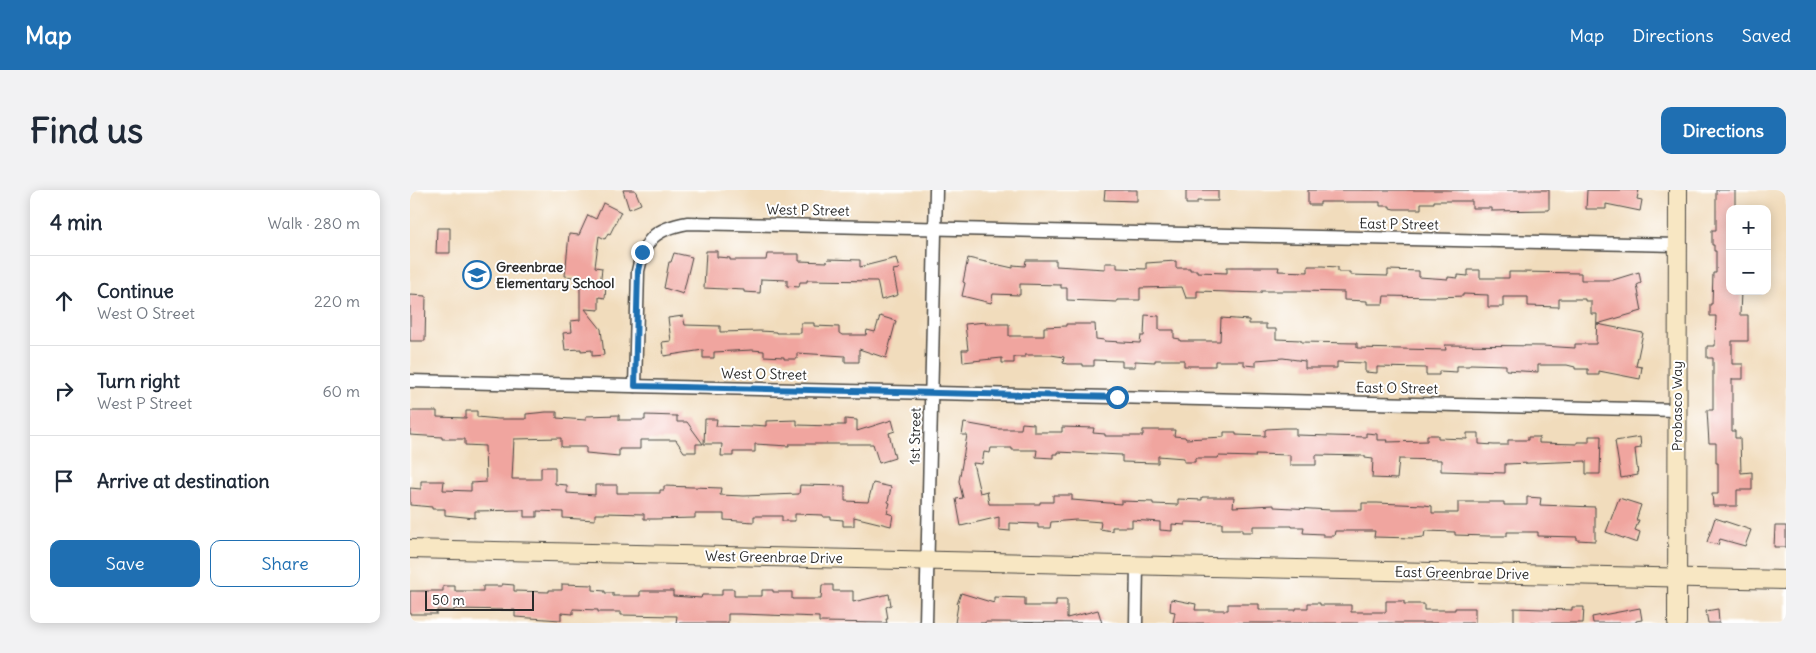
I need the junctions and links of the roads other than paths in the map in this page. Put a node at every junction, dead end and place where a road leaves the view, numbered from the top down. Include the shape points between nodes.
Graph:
1 (936, 190) edge
2 (1678, 190) edge
3 (935, 228) junction
4 (1120, 232) joint
5 (1677, 245) junction
6 (410, 381) edge
7 (635, 386) junction
8 (931, 393) junction
9 (1117, 397) joint
10 (1677, 410) junction
11 (410, 549) edge
12 (927, 561) junction
13 (1137, 565) junction
14 (1677, 578) junction
15 (1786, 580) edge
16 (926, 623) edge
17 (1136, 623) edge
18 (1677, 623) edge

1 - 3 street, 1st Street
2 - 5 street, Probasco Way
3 - 4 street, West P Street
3 - 7 street, West P Street via 688,223 669,226 653,236 642,252 638,271
3 - 8 street, 1st Street
4 - 5 street, East P Street
5 - 10 street, Probasco Way
6 - 7 street, West O Street
7 - 8 street, West O Street
8 - 9 street, West O Street
8 - 12 street, 1st Street
9 - 10 street, East O Street
10 - 14 street, Probasco Way
11 - 12 street, West Greenbrae Drive
12 - 13 street, West Greenbrae Drive
12 - 16 street, 1st Street
13 - 14 street, East Greenbrae Drive
13 - 17 street
14 - 15 street, East Greenbrae Drive
14 - 18 street, Probasco Way

